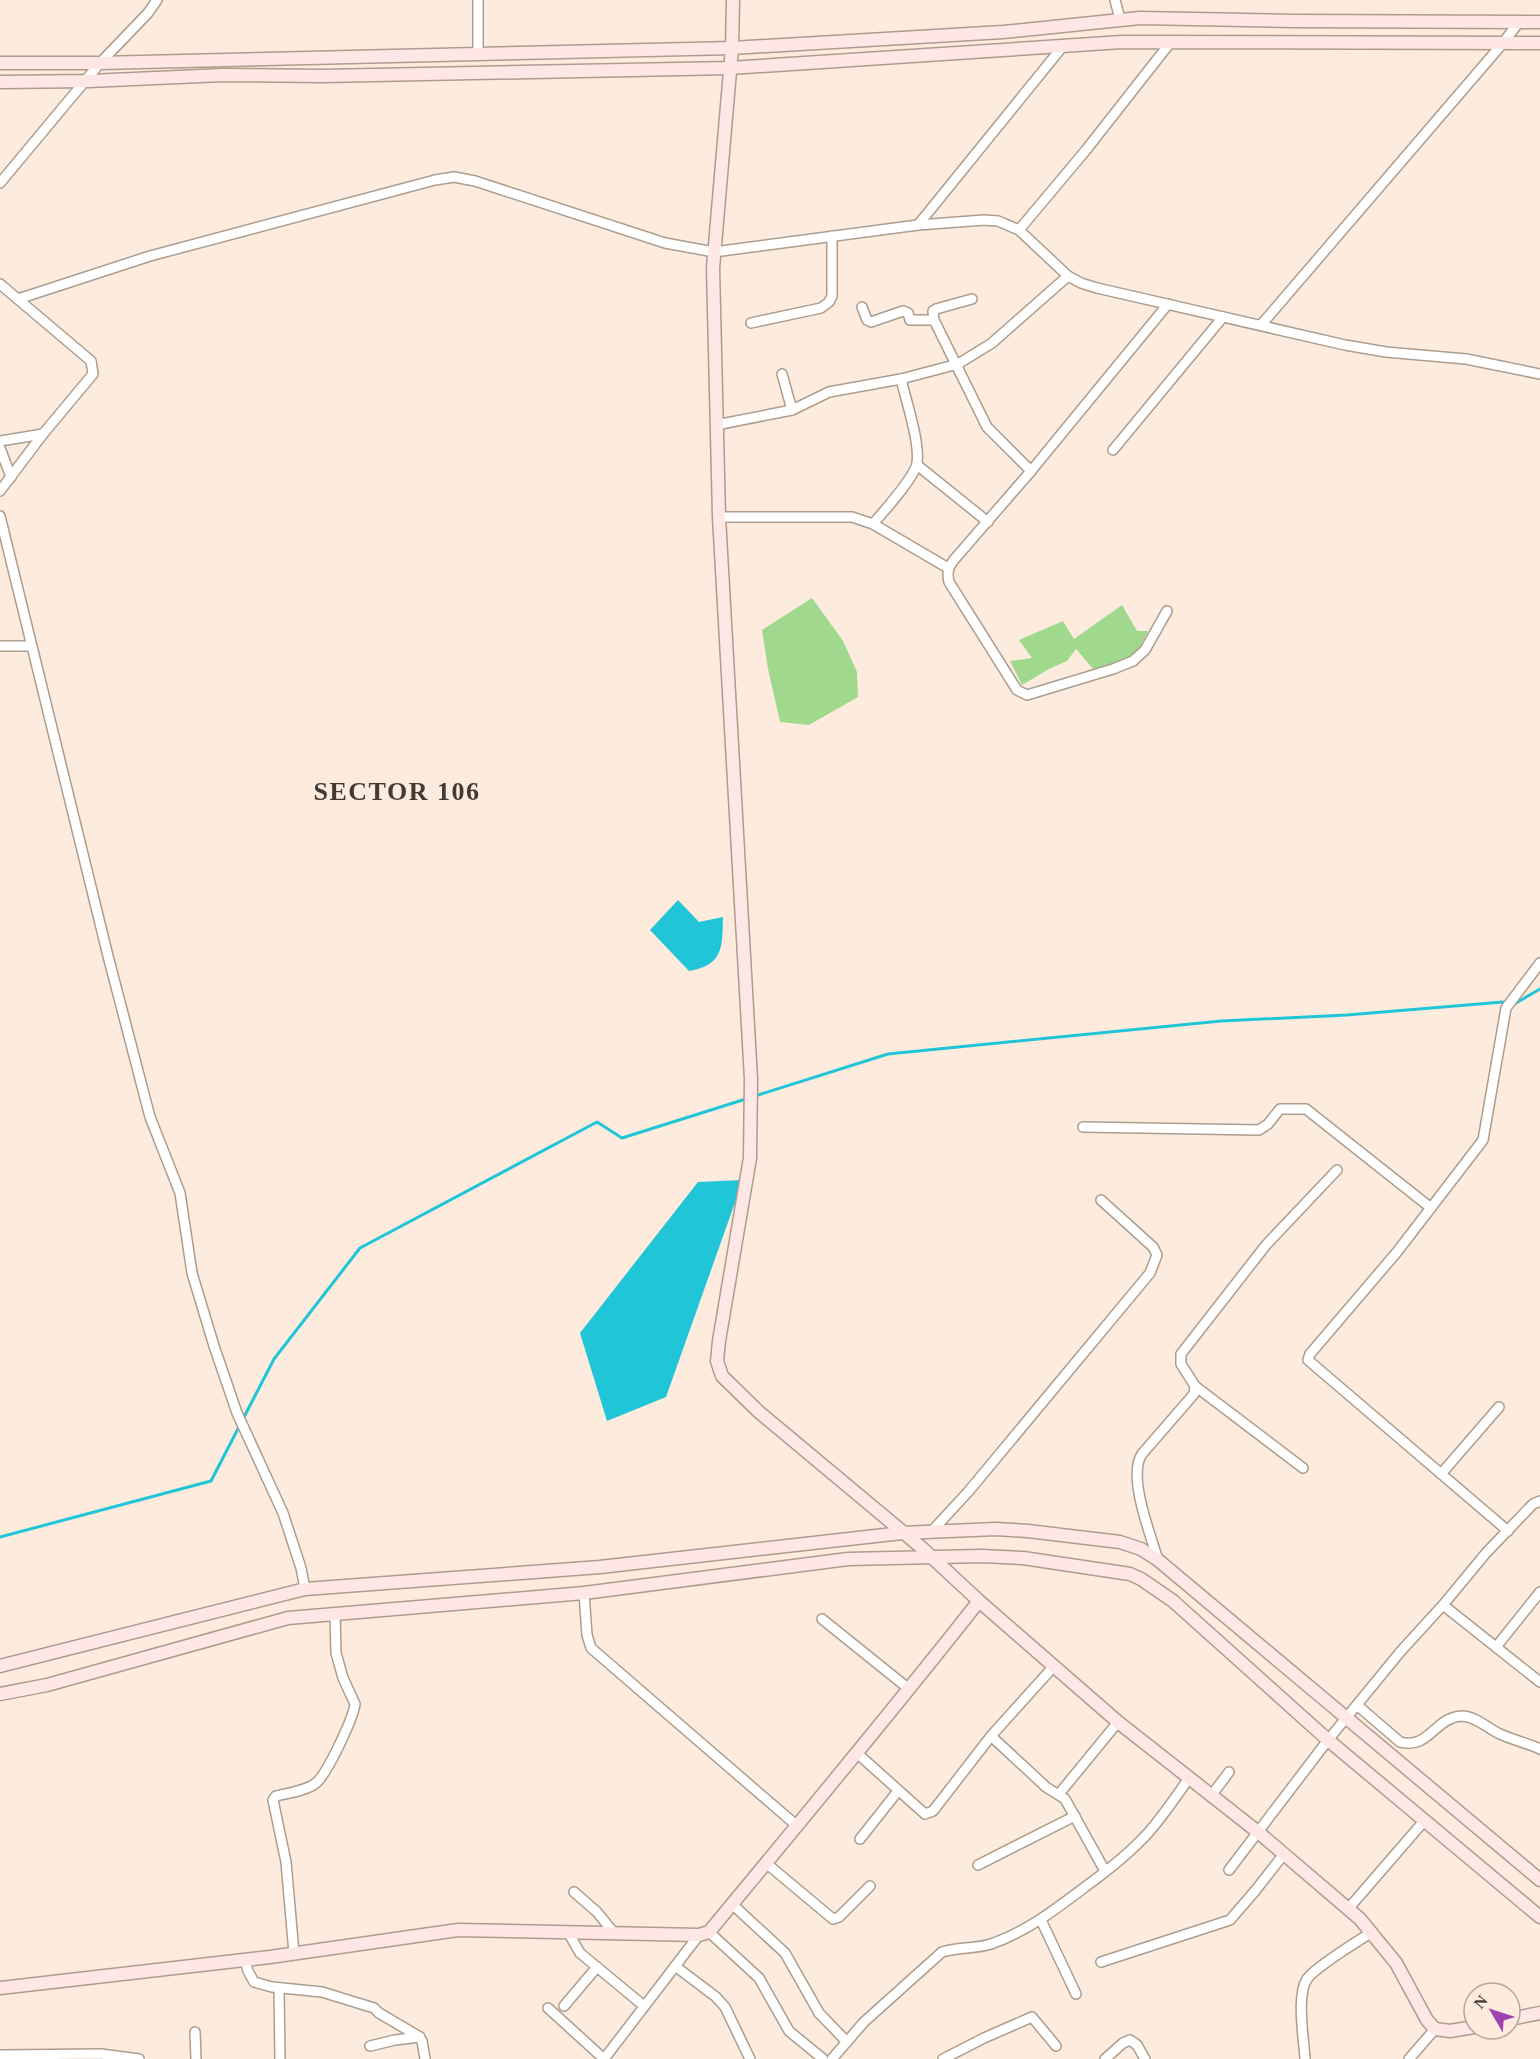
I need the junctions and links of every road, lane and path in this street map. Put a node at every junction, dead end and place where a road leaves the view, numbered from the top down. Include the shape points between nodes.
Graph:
1 (157, 0) edge
2 (478, 0) edge
3 (733, 0) edge
4 (1115, 0) edge
5 (1120, 19) junction
6 (1519, 22) junction
7 (1540, 22) edge
8 (1170, 43) junction
9 (1503, 43) junction
10 (1539, 45) edge
11 (1063, 46) junction
12 (732, 48) junction
13 (478, 54) junction
14 (0, 63) edge
15 (100, 63) junction
16 (730, 68) junction
17 (86, 81) junction
18 (0, 82) edge
19 (0, 183) edge
20 (918, 225) junction
21 (1019, 230) junction
22 (832, 236) junction
23 (714, 252) junction
24 (1068, 276) junction
25 (0, 284) edge
26 (18, 299) junction
27 (972, 299) dead end
28 (1168, 304) junction
29 (862, 307) dead end
30 (1223, 317) junction
31 (934, 320) junction
32 (751, 323) dead end
33 (1261, 325) junction
34 (958, 364) junction
35 (782, 374) dead end
36 (1540, 374) edge
37 (901, 379) junction
38 (792, 410) junction
39 (716, 425) junction
40 (43, 434) junction
41 (0, 441) edge
42 (0, 448) edge
43 (1113, 450) dead end
44 (917, 465) junction
45 (1031, 471) junction
46 (11, 477) junction
47 (0, 491) edge
48 (0, 516) edge
49 (719, 517) junction
50 (988, 522) junction
51 (873, 524) junction
52 (948, 568) junction
53 (1167, 611) dead end
54 (0, 646) edge
55 (32, 646) junction
56 (1540, 963) edge
57 (1083, 1126) dead end
58 (1337, 1170) dead end
59 (1101, 1200) dead end
60 (1431, 1208) junction
61 (1196, 1386) junction
62 (1499, 1407) dead end
63 (1303, 1468) dead end
64 (1441, 1474) junction
65 (1540, 1501) edge
66 (1508, 1531) junction
67 (931, 1532) junction
68 (903, 1533) junction
69 (931, 1557) junction
70 (1158, 1560) junction
71 (304, 1589) junction
72 (1540, 1592) edge
73 (584, 1593) junction
74 (979, 1601) junction
75 (1443, 1605) junction
76 (335, 1614) junction
77 (822, 1619) dead end
78 (1496, 1647) junction
79 (0, 1665) edge
80 (1054, 1666) junction
81 (1540, 1682) edge
82 (909, 1689) junction
83 (0, 1694) edge
84 (1357, 1705) junction
85 (1347, 1717) junction
86 (1118, 1722) junction
87 (991, 1737) junction
88 (1328, 1740) junction
89 (1540, 1749) edge
90 (858, 1754) junction
91 (1229, 1772) dead end
92 (1189, 1778) junction
93 (898, 1791) junction
94 (1059, 1794) junction
95 (1211, 1796) junction
96 (1075, 1816) junction
97 (1425, 1820) junction
98 (796, 1825) junction
99 (1258, 1832) junction
100 (860, 1839) dead end
101 (1284, 1854) junction
102 (766, 1863) junction
103 (978, 1864) dead end
104 (1229, 1870) dead end
105 (1105, 1871) junction
106 (1540, 1880) edge
107 (870, 1886) dead end
108 (574, 1892) dead end
109 (732, 1904) junction
110 (1348, 1909) junction
111 (1540, 1917) edge
112 (1041, 1920) junction
113 (568, 1932) junction
114 (1372, 1932) junction
115 (614, 1933) junction
116 (704, 1933) junction
117 (294, 1953) junction
118 (244, 1960) junction
119 (1101, 1962) dead end
120 (675, 1966) junction
121 (597, 1967) junction
122 (0, 1988) edge
123 (279, 1988) junction
124 (1076, 1994) dead end
125 (564, 2006) dead end
126 (644, 2006) junction
127 (548, 2008) dead end
128 (1540, 2013) edge
129 (1522, 2017) edge
130 (1435, 2029) junction
131 (1462, 2029) edge
132 (195, 2032) dead end
133 (420, 2037) junction
134 (847, 2042) junction
135 (370, 2046) dead end
136 (1056, 2046) dead end
137 (0, 2055) edge
138 (139, 2059) edge
139 (196, 2059) edge
140 (280, 2059) edge
141 (425, 2059) edge
142 (750, 2059) edge
143 (823, 2059) edge
144 (832, 2059) edge
145 (943, 2059) edge
146 (1105, 2059) edge
147 (1145, 2059) edge
148 (1305, 2059) edge
149 (1410, 2059) edge

1 - 15 street
2 - 13 street
3 - 12 street
4 - 5 street
5 - 6 street
5 - 12 street via 1003,32
6 - 7 street
6 - 9 street
8 - 9 street
8 - 11 street
8 - 21 street
9 - 10 street
9 - 33 street
11 - 16 street
11 - 20 street
12 - 13 street
12 - 16 street
13 - 15 street
14 - 15 street
15 - 17 street
16 - 17 street via 223,75
16 - 23 street
17 - 18 street
17 - 19 street
20 - 21 street via 984,220
20 - 22 street
21 - 24 street
22 - 23 street
22 - 32 street via 829,302 821,308
23 - 26 street via 665,243 475,181 445,177 150,256
23 - 39 street
24 - 28 street via 1097,288
24 - 34 street via 992,343
25 - 26 street
26 - 40 street via 93,366 90,380
27 - 31 street via 936,309
28 - 30 street
28 - 45 street
29 - 31 street via 871,322 903,311 910,320
30 - 33 street
30 - 43 street
31 - 34 street
33 - 36 street via 1386,352 1466,359
34 - 37 street
34 - 45 street via 987,427
35 - 38 street
37 - 38 street via 829,392
37 - 44 street via 917,448
38 - 39 street
39 - 49 street
40 - 41 street
40 - 46 street
42 - 46 street
44 - 50 street
44 - 51 street
45 - 50 street
46 - 47 street
48 - 55 street
49 - 51 street via 852,517
49 - 68 street via 751,1100 750,1158 717,1361 729,1385
50 - 52 street
51 - 52 street
52 - 53 street via 949,582 1017,690 1027,695 1133,661
54 - 55 street
55 - 71 street via 150,1117 180,1193 198,1294 237,1413 283,1513
56 - 60 street via 1506,1008 1484,1140
57 - 60 street via 1259,1130 1280,1109 1306,1109
58 - 61 street via 1266,1245 1181,1354 1181,1364
59 - 67 street via 1154,1247 1157,1254 1150,1273
60 - 64 street via 1308,1360
61 - 63 street
61 - 70 street via 1194,1394 1138,1461 1139,1500
62 - 64 street
64 - 66 street
65 - 66 street
66 - 75 street
67 - 68 street
67 - 70 street via 996,1529 1120,1542
68 - 69 street
68 - 71 street via 600,1567
69 - 73 street via 824,1561
69 - 74 street
69 - 88 street via 1023,1558 1141,1579 1173,1601
70 - 85 street
71 - 79 street
72 - 78 street
73 - 76 street
73 - 98 street via 591,1648
74 - 80 street
74 - 82 street
75 - 78 street
75 - 84 street
76 - 83 street via 272,1621 47,1685
76 - 117 street via 336,1653 354,1709 315,1785 273,1800 286,1862
77 - 82 street
78 - 81 street
80 - 86 street
80 - 87 street
82 - 90 street
84 - 85 street
84 - 89 street via 1400,1742 1409,1745 1419,1743 1440,1725 1460,1716
85 - 88 street
85 - 106 street
86 - 92 street
86 - 94 street
87 - 93 street via 929,1814
87 - 94 street
88 - 97 street
88 - 99 street
90 - 93 street
90 - 98 street
91 - 95 street
92 - 95 street
92 - 105 street via 1150,1831
93 - 100 street
94 - 96 street
95 - 99 street
96 - 103 street
96 - 105 street
97 - 110 street
97 - 111 street
98 - 102 street
99 - 101 street
99 - 104 street
101 - 110 street
101 - 119 street via 1230,1920
102 - 107 street via 833,1919
102 - 109 street
105 - 112 street
108 - 115 street
109 - 116 street
109 - 134 street via 777,1944 819,2013
110 - 114 street
112 - 124 street
112 - 134 street via 989,1945 942,1952
113 - 115 street
113 - 117 street via 458,1930
113 - 121 street via 580,1953
114 - 130 street via 1396,1963
114 - 148 street via 1307,1979 1302,1999
115 - 116 street
116 - 120 street
116 - 143 street via 759,1978 789,2031
117 - 118 street
118 - 122 street
118 - 123 street via 254,1982
120 - 126 street
120 - 142 street via 725,2007
121 - 125 street
121 - 126 street
123 - 133 street via 322,1992 371,2007
123 - 140 street
126 - 127 street via 603,2059
128 - 129 street
130 - 131 street
130 - 149 street
132 - 139 street
133 - 135 street
133 - 141 street
134 - 144 street
136 - 145 street via 1032,2017
137 - 138 street via 101,2054
146 - 147 street via 1131,2040

